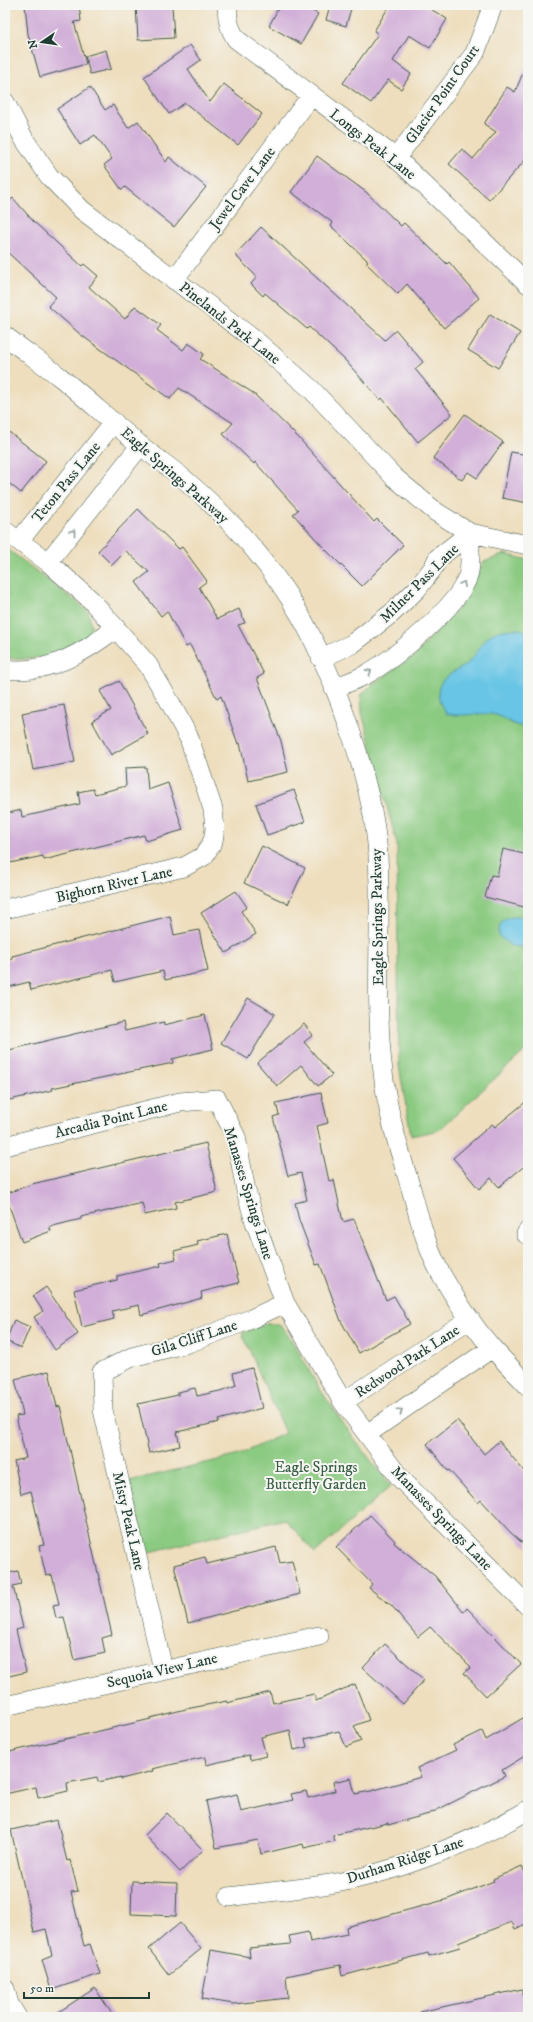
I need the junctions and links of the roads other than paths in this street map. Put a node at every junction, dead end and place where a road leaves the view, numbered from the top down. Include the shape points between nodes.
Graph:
1 (228, 5) edge
2 (494, 5) edge
3 (311, 96) junction
4 (5, 102) edge
5 (396, 158) junction
6 (174, 280) junction
7 (528, 284) edge
8 (5, 336) edge
9 (114, 422) junction
10 (140, 446) junction
11 (470, 533) junction
12 (12, 536) edge
13 (528, 545) edge
14 (48, 562) junction
15 (116, 628) junction
16 (321, 658) junction
17 (5, 669) edge
18 (334, 688) junction
19 (5, 909) edge
20 (218, 1099) joint
21 (5, 1146) edge
22 (286, 1303) junction
23 (470, 1319) junction
24 (492, 1348) junction
25 (102, 1372) joint
26 (528, 1386) edge
27 (344, 1402) junction
28 (368, 1434) junction
29 (528, 1606) edge
30 (319, 1636) dead end
31 (163, 1669) junction
32 (5, 1706) edge
33 (528, 1810) edge
34 (229, 1897) dead end
35 (5, 1989) edge
36 (17, 2017) edge

1 - 3 street, Longs Peak Lane via 229,27 236,39
2 - 5 street, Glacier Point Court via 475,53
3 - 5 street, Longs Peak Lane
3 - 6 street, Jewel Cave Lane
4 - 6 street, Pinelands Park Lane via 24,139 49,176 82,210
5 - 7 street, Longs Peak Lane
6 - 11 street, Pinelands Park Lane via 256,341 311,389 394,477 436,512
8 - 9 street, Eagle Springs Parkway via 57,374
9 - 10 street, Eagle Springs Parkway
9 - 12 street, Teton Pass Lane
14 -> 10 street
10 - 16 street, Eagle Springs Parkway via 189,483 227,518 260,555 285,590
11 - 13 street
11 - 16 street, Milner Pass Lane via 438,558 416,589 392,613 352,644
18 -> 11 street, Milner Pass Lane via 365,675 397,653 442,612 463,587 468,575
12 - 14 street
14 - 15 street via 91,600
15 - 17 street via 67,660 26,670
15 - 19 street, Bighorn River Lane via 148,665 189,738 213,809 213,842 204,856 184,867
16 - 18 street, Eagle Springs Parkway
18 - 23 street, Eagle Springs Parkway via 362,772 377,852 380,913 379,1032 388,1113 425,1236 442,1277
20 - 21 street, Arcadia Point Lane via 180,1102
20 - 22 street, Manasses Springs Lane via 236,1137 246,1191 255,1222
22 - 25 street, Gila Cliff Lane via 188,1343 132,1357
22 - 27 street, Manasses Springs Lane
23 - 24 street, Eagle Springs Parkway
23 - 27 street, Redwood Park Lane
24 - 26 street, Eagle Springs Parkway
28 -> 24 street
25 - 31 street, Misty Peak Lane via 103,1410
27 - 28 street, Manasses Springs Lane
28 - 29 street, Manasses Springs Lane via 400,1478
30 - 31 street, Sequoia View Lane
31 - 32 street, Sequoia View Lane
33 - 34 street, Durham Ridge Lane via 480,1834 394,1867 342,1881
35 - 36 street via 9,2004

